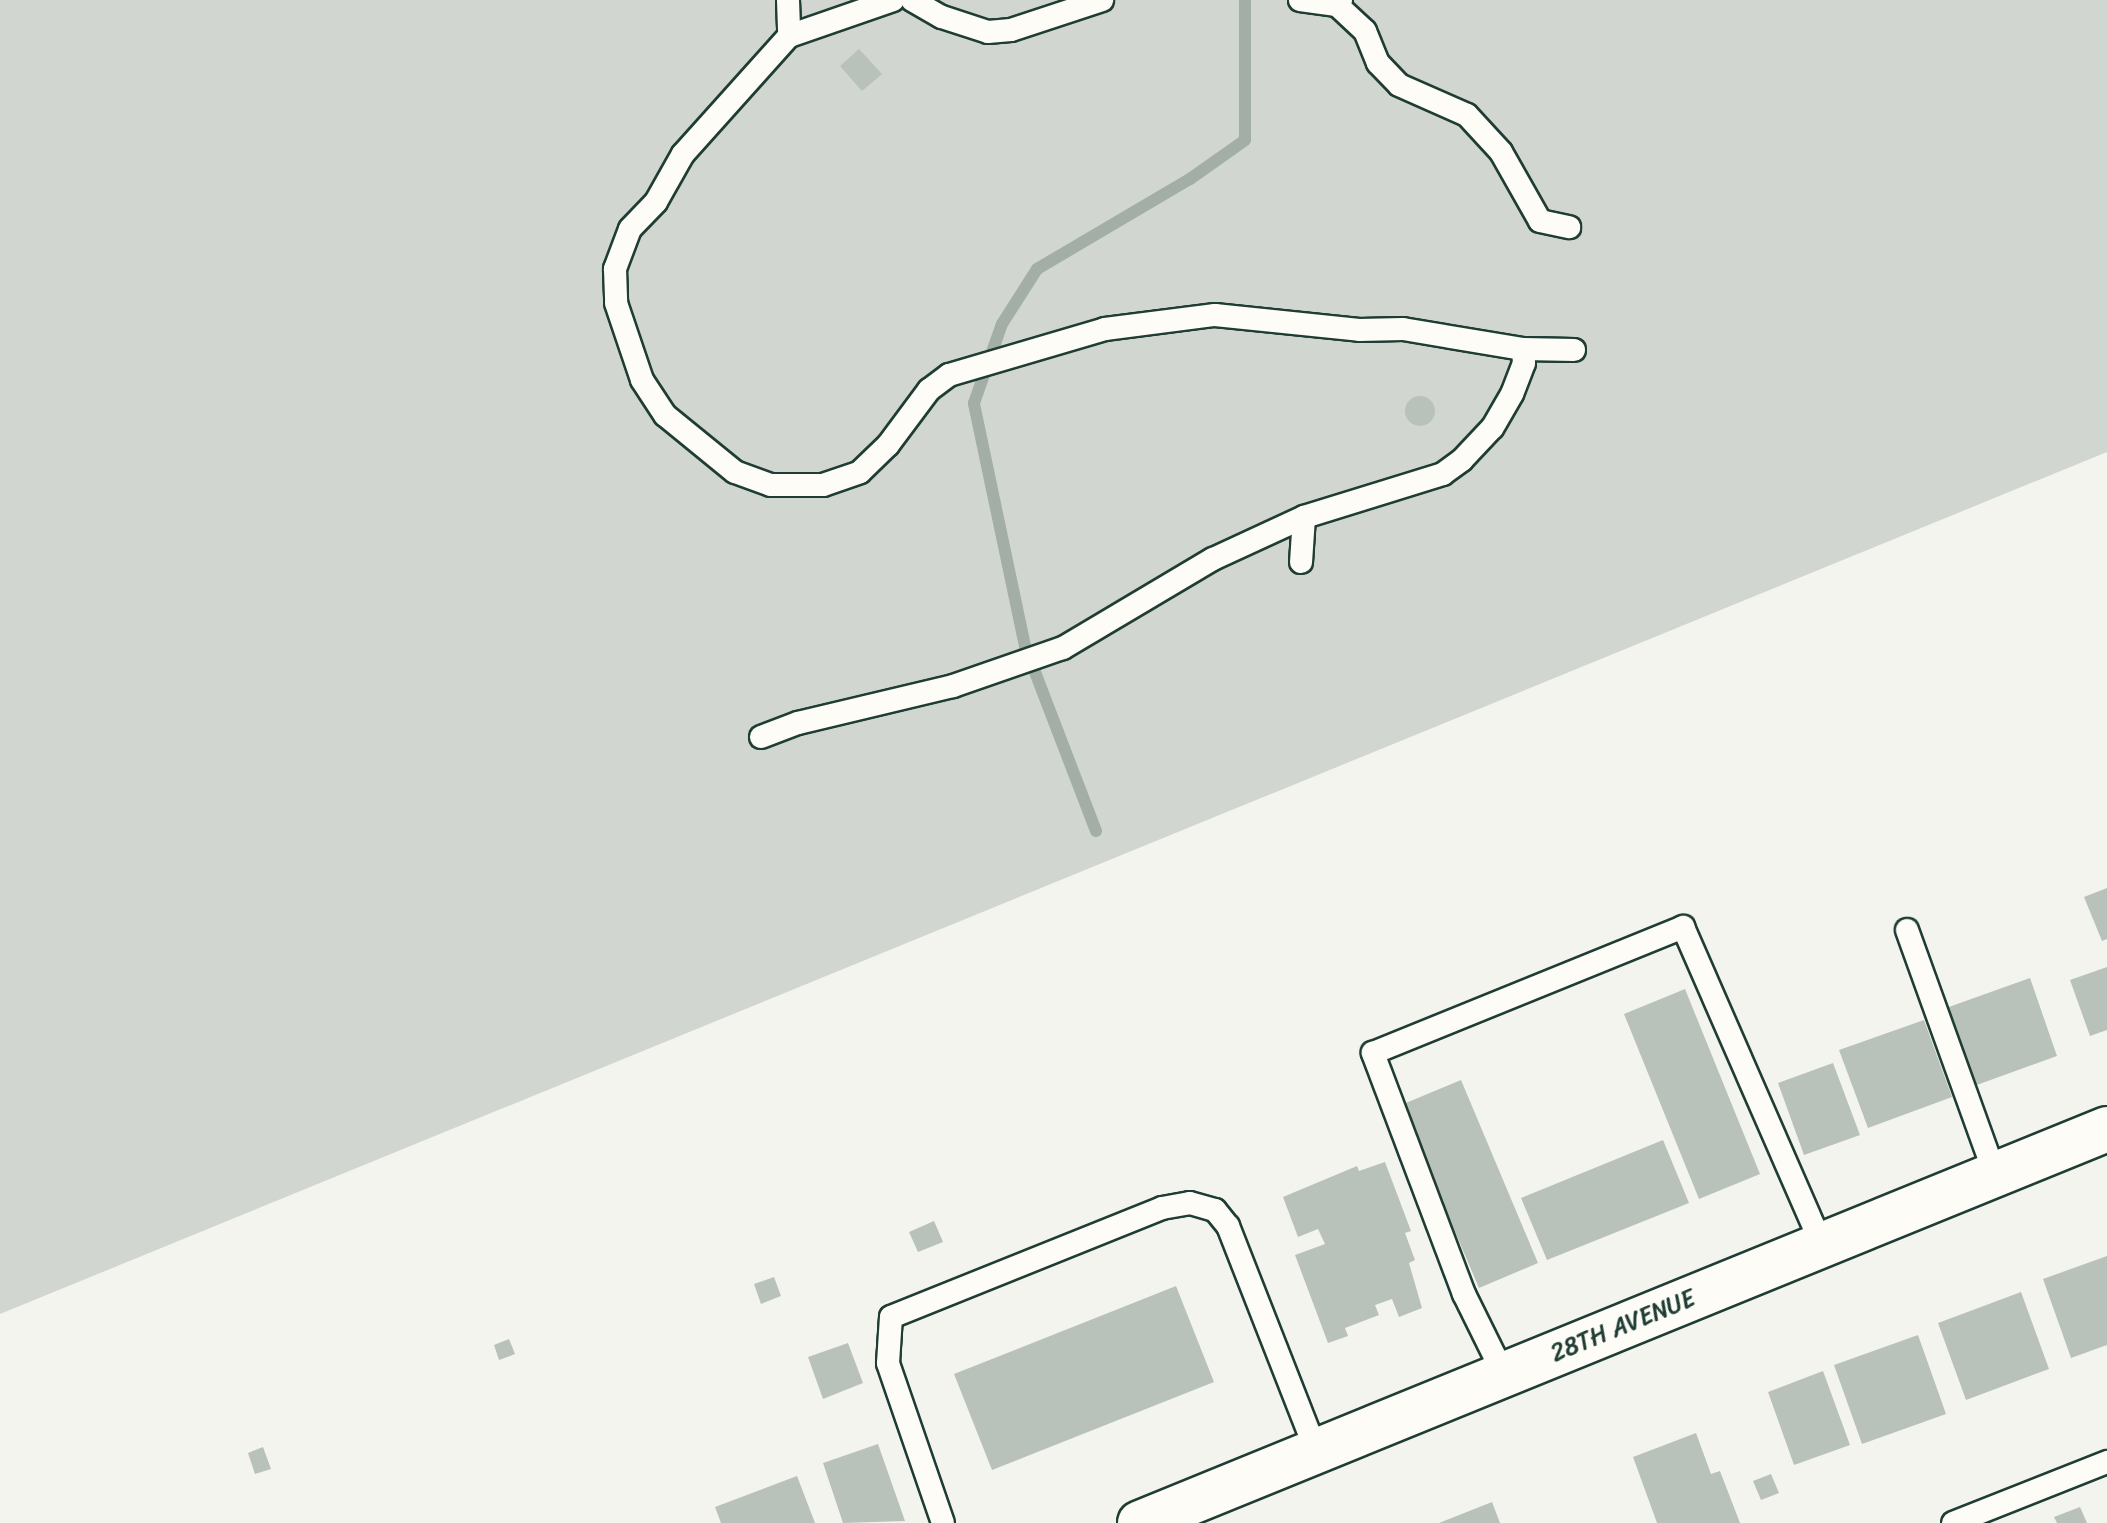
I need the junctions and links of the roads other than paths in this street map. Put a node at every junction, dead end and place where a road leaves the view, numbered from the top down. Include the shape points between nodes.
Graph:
1 (788, 0) edge
2 (893, 0) edge
3 (912, 0) edge
4 (1102, 0) edge
5 (1300, 0) edge
6 (1339, 2) edge
7 (789, 36) junction
8 (1569, 227) dead end
9 (1523, 349) junction
10 (1574, 350) dead end
11 (1304, 517) junction
12 (1301, 562) dead end
13 (761, 737) dead end
14 (1907, 930) dead end
15 (2107, 1129) edge
16 (1995, 1174) junction
17 (1822, 1245) junction
18 (1504, 1375) junction
19 (1316, 1451) junction
20 (2107, 1462) edge
21 (943, 1523) edge
22 (1140, 1523) edge
23 (1953, 1523) edge

1 - 7 lane
2 - 7 lane
3 - 4 lane via 942,17 988,32 1011,30
5 - 6 lane
6 - 8 lane via 1365,31 1378,63 1399,85 1467,115 1501,152 1540,221
7 - 9 lane via 683,154 656,202 630,229 615,269 616,303 642,380 665,415 735,472 771,485 823,485 860,472 888,445 929,390 949,375 1105,329 1215,315 1359,330 1403,329
9 - 10 lane
9 - 11 lane via 1524,363 1512,394 1492,428 1462,460 1443,474
11 - 12 lane
11 - 13 lane via 1213,559 1063,648
14 - 16 lane
15 - 16 street, 28TH AVENUE
16 - 17 street, 28TH AVENUE
17 - 18 street, 28TH AVENUE
17 - 18 lane via 1683,927 1373,1053 1464,1294
18 - 19 street, 28TH AVENUE
19 - 21 lane via 1228,1226 1215,1210 1190,1203 1162,1208 891,1317 888,1363
19 - 22 street, 28TH AVENUE
20 - 23 lane

